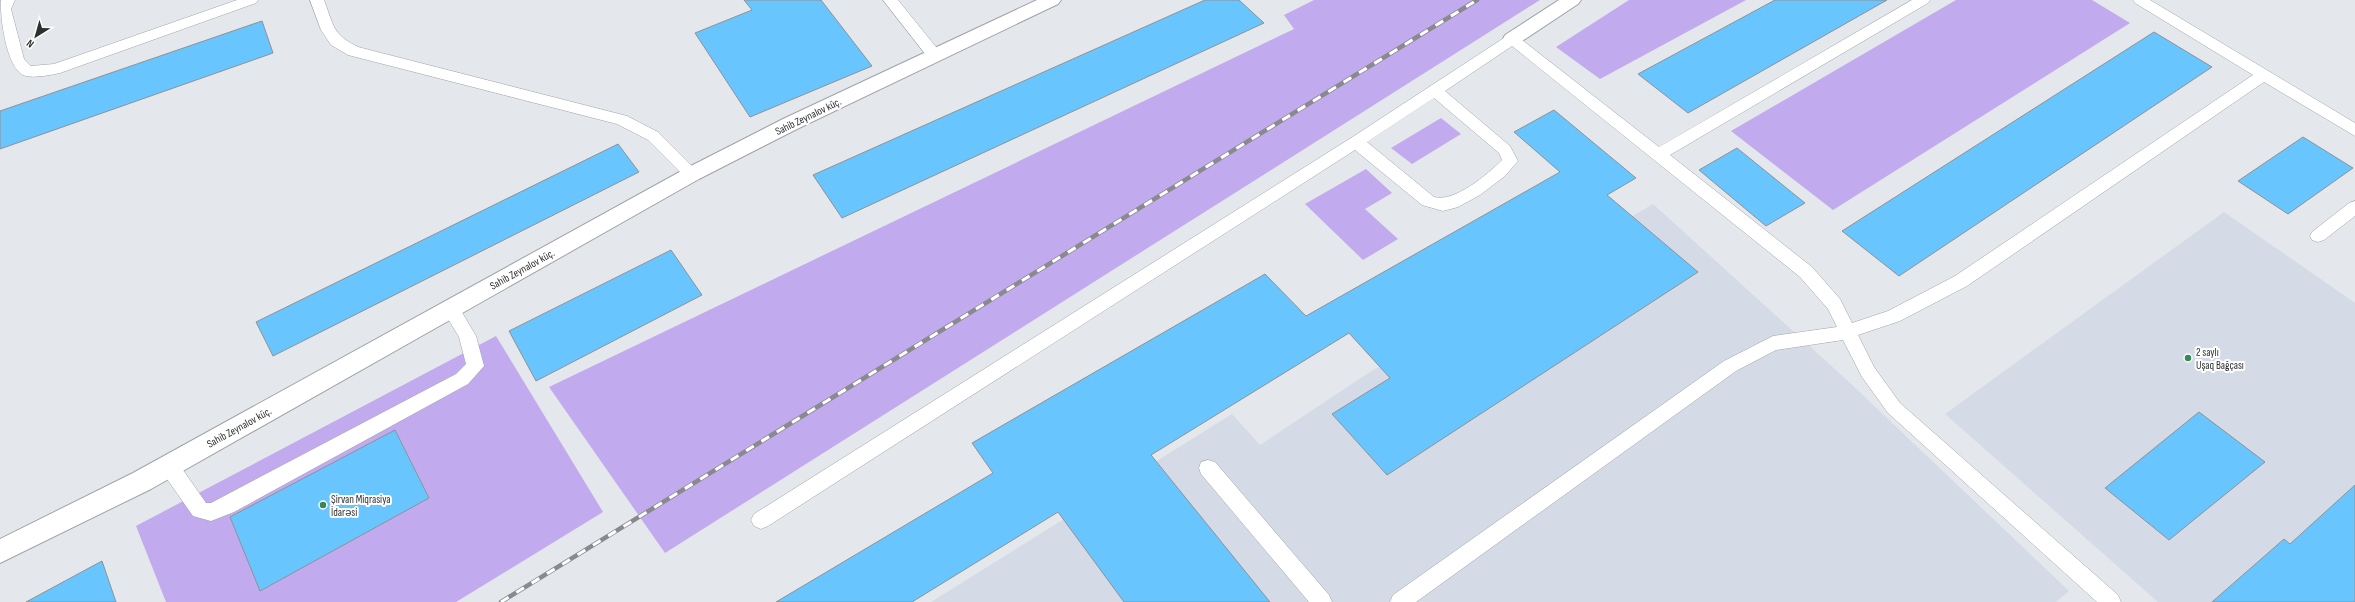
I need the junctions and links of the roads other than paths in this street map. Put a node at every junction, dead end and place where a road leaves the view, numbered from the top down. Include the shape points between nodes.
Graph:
1 (8, 0) edge
2 (251, 0) edge
3 (317, 0) edge
4 (890, 0) edge
5 (1052, 0) edge
6 (1572, 0) edge
7 (1923, 0) edge
8 (2140, 0) edge
9 (1512, 39) junction
10 (936, 56) junction
11 (2263, 75) junction
12 (1434, 90) junction
13 (2355, 130) edge
14 (1356, 142) junction
15 (1658, 155) junction
16 (692, 174) junction
17 (2355, 207) edge
18 (2318, 236) dead end
19 (451, 309) junction
20 (1848, 332) junction
21 (169, 466) junction
22 (1208, 468) dead end
23 (761, 520) dead end
24 (0, 552) edge
25 (1322, 602) edge
26 (1400, 602) edge
27 (2111, 602) edge

1 - 2 lane via 4,9 17,61 28,71 55,69
3 - 16 lane via 328,30 336,42 353,51 622,120 653,136
4 - 10 lane
5 - 10 street, Sahib Zeynalov küç.
6 - 9 street
7 - 15 lane
8 - 11 lane
9 - 12 lane
9 - 15 lane
10 - 16 street, Sahib Zeynalov küç. via 790,124
11 - 13 lane
11 - 20 lane via 1961,281 1894,316
12 - 14 lane
12 - 14 lane via 1505,150 1510,161 1503,170 1452,203 1438,205 1428,201
14 - 23 lane
15 - 20 lane via 1806,272 1834,304
16 - 19 street, Sahib Zeynalov küç.
17 - 18 lane
19 - 21 street, Sahib Zeynalov küç.
19 - 21 lane via 467,336 475,366 462,379 227,506 211,512 200,510
20 - 26 lane via 1773,343 1730,366
20 - 27 lane via 1868,372 1894,408
21 - 24 street, Sahib Zeynalov küç.
22 - 25 lane

